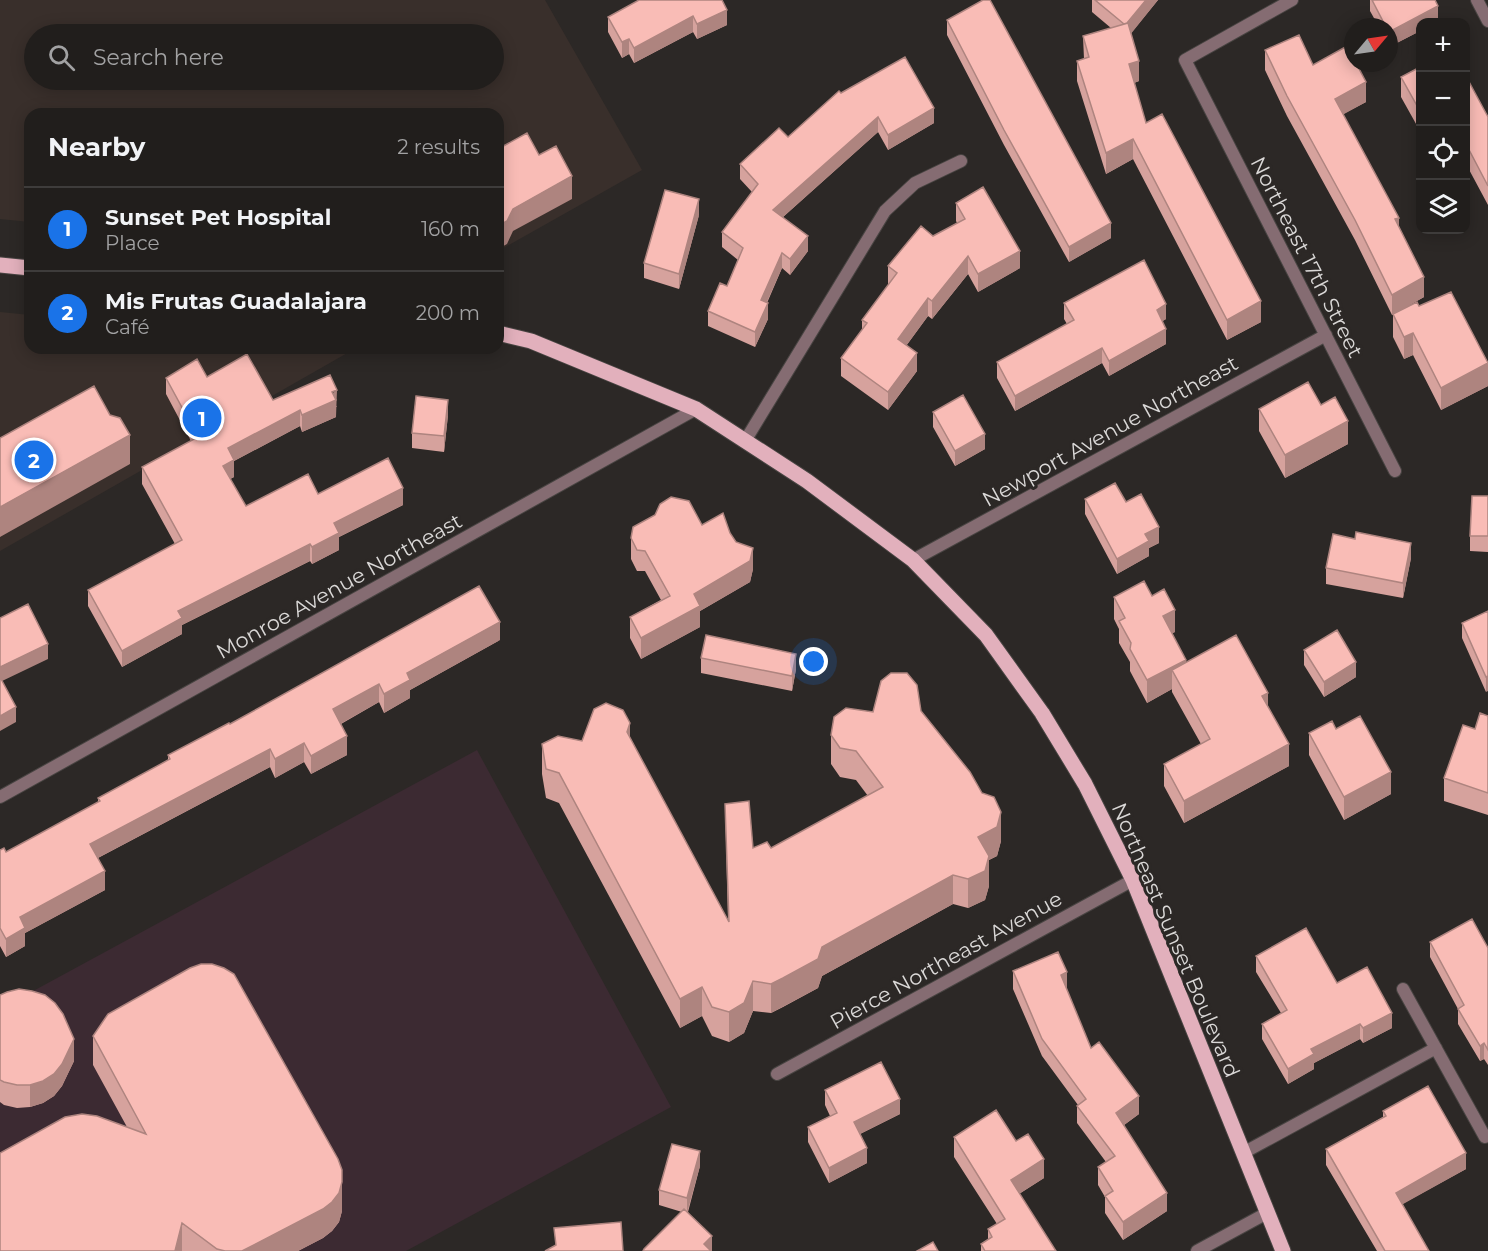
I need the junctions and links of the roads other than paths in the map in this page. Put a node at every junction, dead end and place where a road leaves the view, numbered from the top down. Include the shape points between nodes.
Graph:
1 (1292, 0) edge
2 (1477, 0) edge
3 (1488, 21) edge
4 (961, 161) dead end
5 (0, 266) edge
6 (24, 268) edge
7 (504, 334) edge
8 (1326, 335) junction
9 (696, 409) junction
10 (745, 441) junction
11 (1395, 471) dead end
12 (913, 560) junction
13 (0, 797) edge
14 (1133, 880) junction
15 (1403, 989) dead end
16 (1436, 1048) junction
17 (777, 1074) dead end
18 (1485, 1137) dead end
19 (1243, 1153) junction
20 (1267, 1213) junction
21 (1197, 1251) edge
22 (1283, 1251) edge

1 - 8 street, Northeast 17th Street via 1185,60
2 - 3 street
4 - 10 street via 915,183 885,211
5 - 6 main road
7 - 9 main road, Northeast Sunset Boulevard via 531,341
8 - 11 street, Northeast 17th Street
8 - 12 street, Newport Avenue Northeast
9 - 10 main road, Northeast Sunset Boulevard
9 - 13 street, Monroe Avenue Northeast
10 - 12 main road, Northeast Sunset Boulevard via 807,481
12 - 14 main road, Northeast Sunset Boulevard via 986,635 1042,713 1085,783
14 - 17 street, Pierce Northeast Avenue
14 - 19 main road, Northeast Sunset Boulevard
15 - 16 street
16 - 18 street
16 - 19 street
19 - 20 main road, Northeast Sunset Boulevard
20 - 21 street
20 - 22 main road, Northeast Sunset Boulevard

